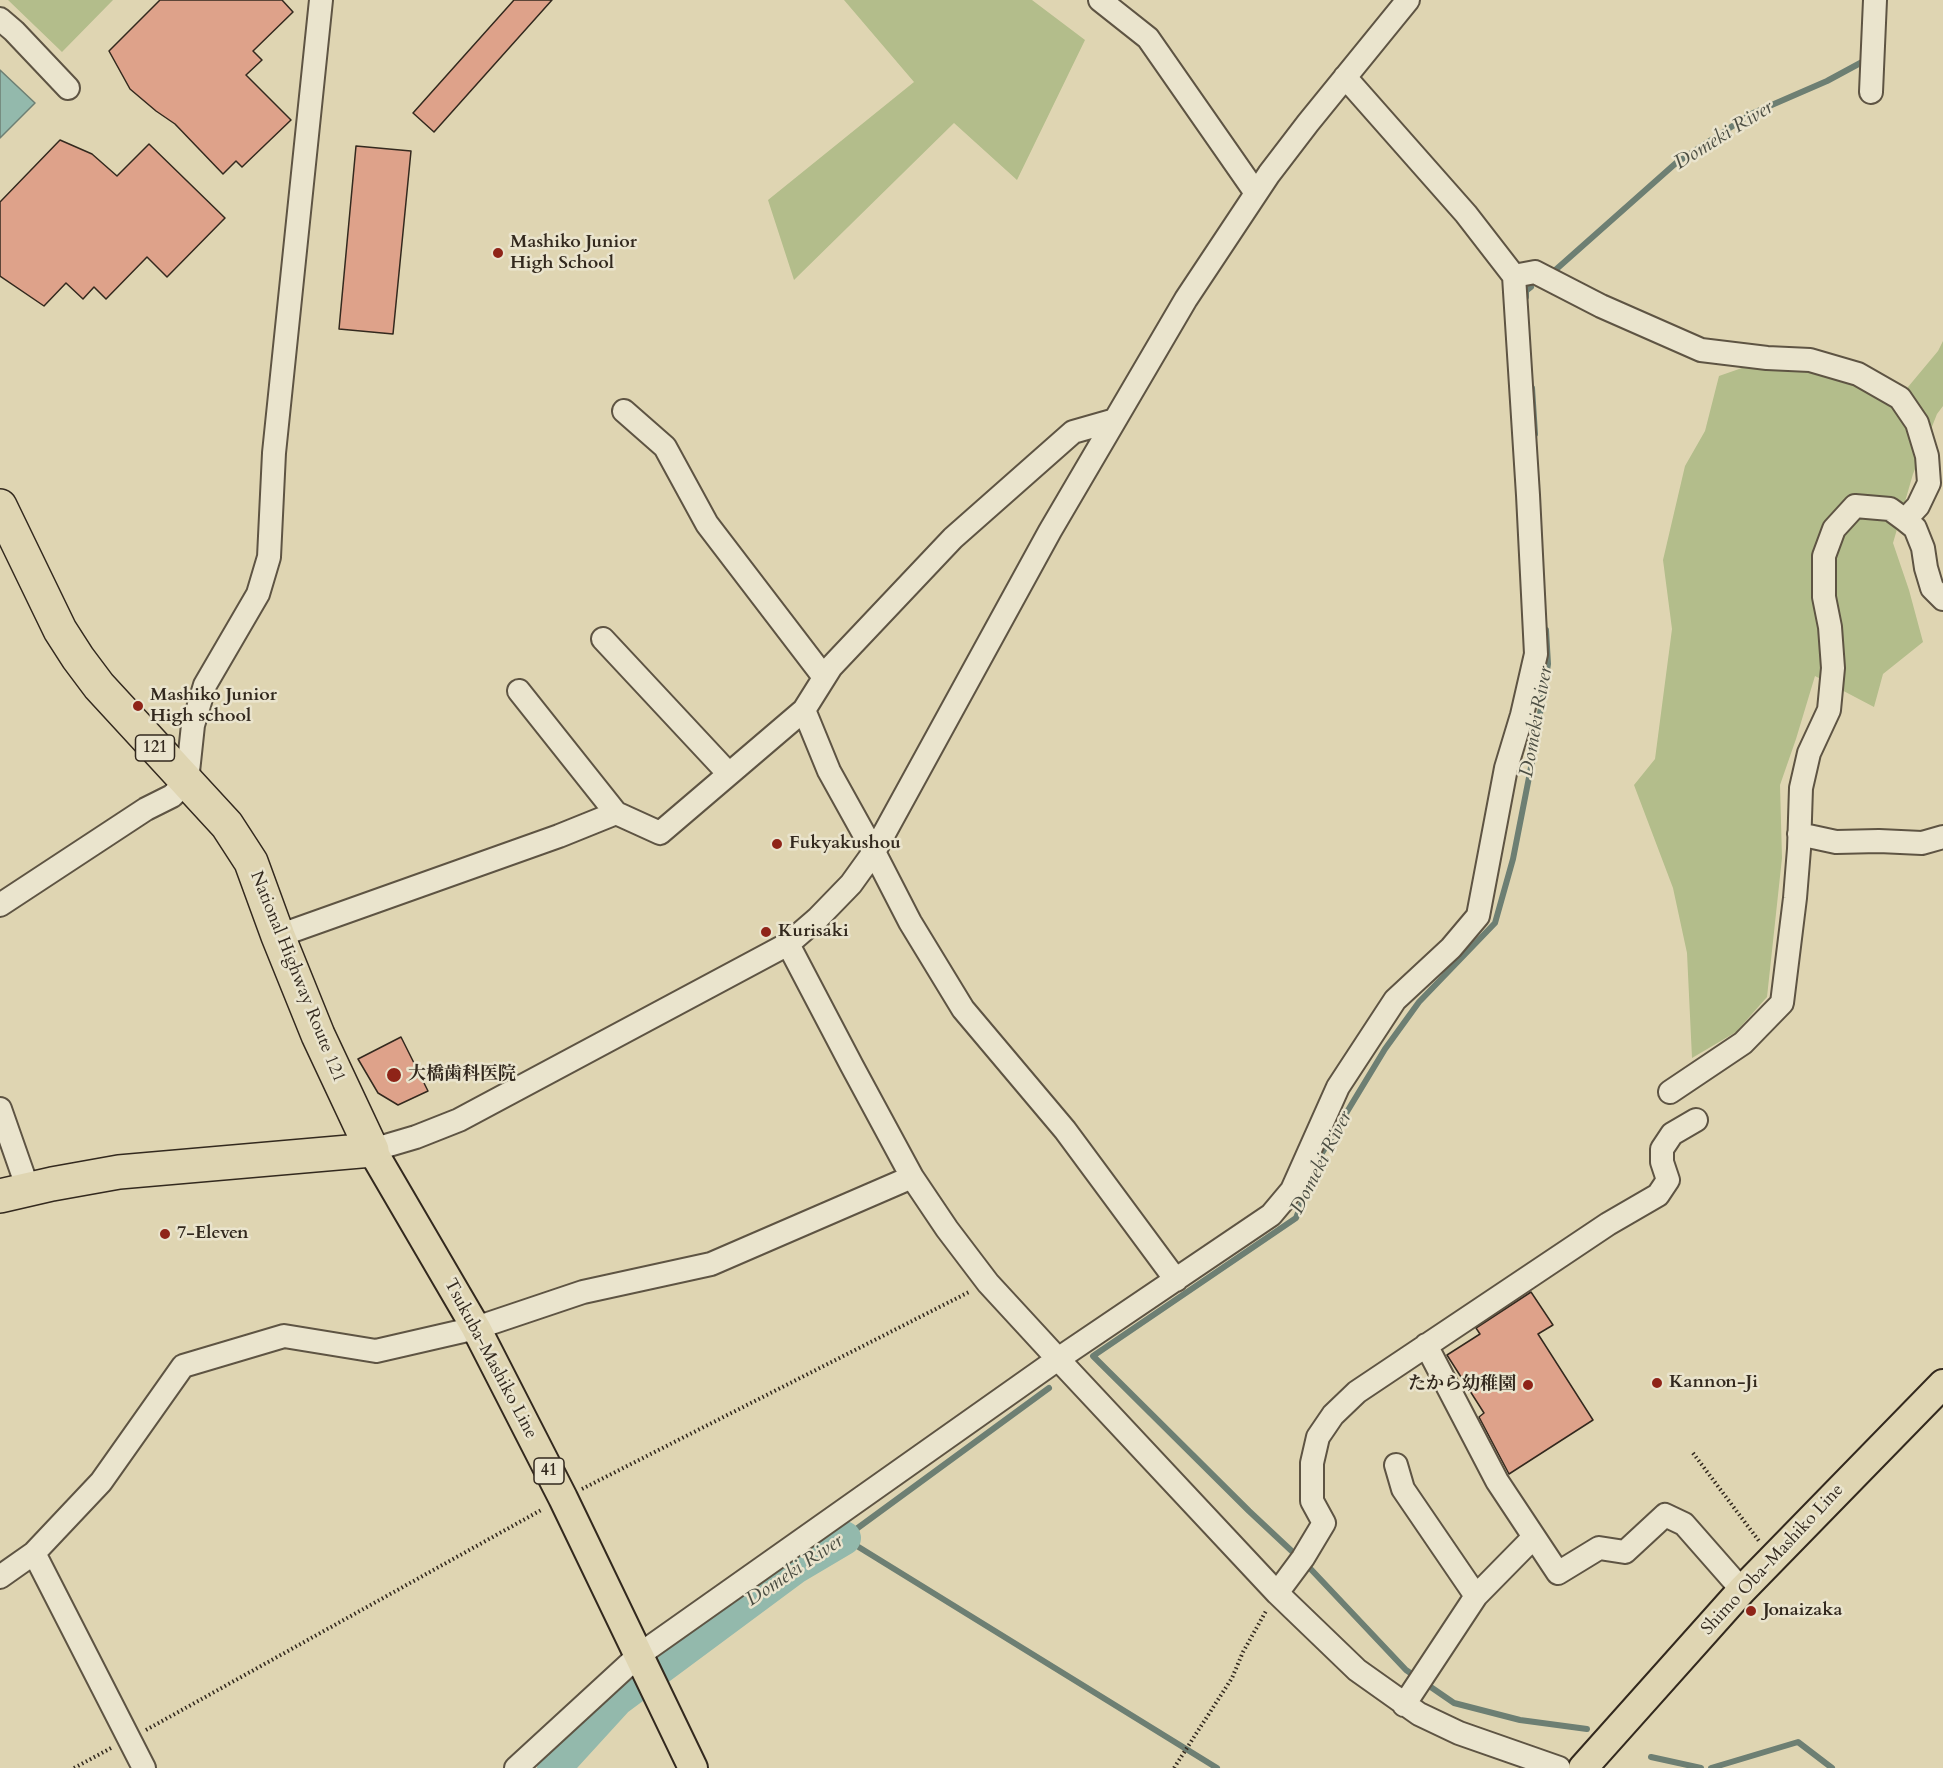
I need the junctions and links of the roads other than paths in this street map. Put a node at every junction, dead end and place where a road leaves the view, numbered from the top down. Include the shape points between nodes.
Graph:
1 (321, 0) edge
2 (1100, 0) edge
3 (1408, 0) edge
4 (1875, 0) edge
5 (0, 19) edge
6 (1345, 77) junction
7 (68, 88) dead end
8 (1871, 92) dead end
9 (1256, 193) junction
10 (1514, 276) junction
11 (624, 411) dead end
12 (1115, 420) junction
13 (0, 506) edge
14 (1905, 520) junction
15 (1943, 599) edge
16 (603, 639) dead end
17 (824, 677) junction
18 (519, 691) dead end
19 (804, 710) junction
20 (729, 774) junction
21 (187, 781) junction
22 (616, 813) junction
23 (1799, 834) junction
24 (1943, 837) edge
25 (874, 852) junction
26 (0, 904) edge
27 (278, 936) junction
28 (788, 944) junction
29 (1670, 1092) dead end
30 (0, 1109) edge
31 (1696, 1120) dead end
32 (372, 1150) junction
33 (912, 1177) junction
34 (14, 1193) edge
35 (1176, 1280) junction
36 (476, 1328) junction
37 (1426, 1345) junction
38 (1058, 1359) junction
39 (1943, 1384) edge
40 (1396, 1466) dead end
41 (1534, 1537) junction
42 (34, 1553) junction
43 (0, 1577) edge
44 (1742, 1590) junction
45 (1277, 1593) junction
46 (1476, 1596) junction
47 (645, 1669) junction
48 (1404, 1704) junction
49 (144, 1768) edge
50 (516, 1768) edge
51 (693, 1768) edge
52 (1558, 1768) edge
53 (1584, 1768) edge

1 - 21 street via 274,453 269,557 258,594 205,685 193,725
2 - 9 street via 1148,38
3 - 6 street
4 - 8 street
5 - 7 street
6 - 9 street
6 - 10 street via 1458,205
9 - 12 street via 1186,298
10 - 14 street via 1535,272 1701,350 1810,360 1858,374 1900,398 1917,423 1927,456 1929,483 1918,506
10 - 35 street via 1536,654 1506,768 1478,916 1451,948 1395,1000 1338,1087 1292,1190 1271,1215
11 - 17 street via 665,447 707,524
12 - 17 street via 1073,432 953,538
12 - 25 street
13 - 21 highway, National Highway Route 121 / 121 via 60,630 78,658
14 - 15 street via 1916,528 1932,588
14 - 23 street via 1890,509 1855,506 1834,529 1824,556 1824,597 1833,668 1829,710 1809,753 1801,788
16 - 20 street
17 - 19 street
18 - 22 street
19 - 20 street
19 - 25 street via 829,771
20 - 22 street via 660,833
21 - 26 street via 172,796
21 - 27 highway, National Highway Route 121 / 121 via 227,825 251,862
22 - 27 street
23 - 24 street via 1836,842 1922,843
23 - 29 street via 1782,1003 1743,1043
25 - 28 street via 851,884
25 - 35 street via 910,922 963,1009 1065,1130
27 - 32 highway, National Highway Route 121 / 121 via 318,1035
28 - 32 street via 459,1120
28 - 33 street
30 - 34 street
31 - 37 street via 1672,1134 1662,1149 1668,1180 1658,1195
32 - 34 highway via 118,1172
32 - 36 main road, Tsukuba-Mashiko Line / 41
33 - 36 street via 711,1264 583,1292
33 - 38 street via 988,1283
35 - 38 street
36 - 42 street via 376,1351 284,1336 183,1366 101,1482
36 - 47 main road, Tsukuba-Mashiko Line / 41
37 - 41 street via 1497,1481
37 - 45 street via 1357,1392 1333,1415 1318,1437 1312,1462 1312,1502 1324,1523
38 - 45 street
38 - 47 street via 883,1484
39 - 44 main road, Shimo Oba-Mashiko Line
40 - 46 street via 1403,1489
41 - 44 street via 1558,1573 1599,1548 1624,1552 1665,1515 1684,1524
41 - 46 street
42 - 43 street
42 - 49 street
44 - 53 main road, Shimo Oba-Mashiko Line
45 - 48 street via 1357,1670
46 - 48 street
47 - 50 street
47 - 51 main road, Tsukuba-Mashiko Line / 41
48 - 52 street via 1459,1733

